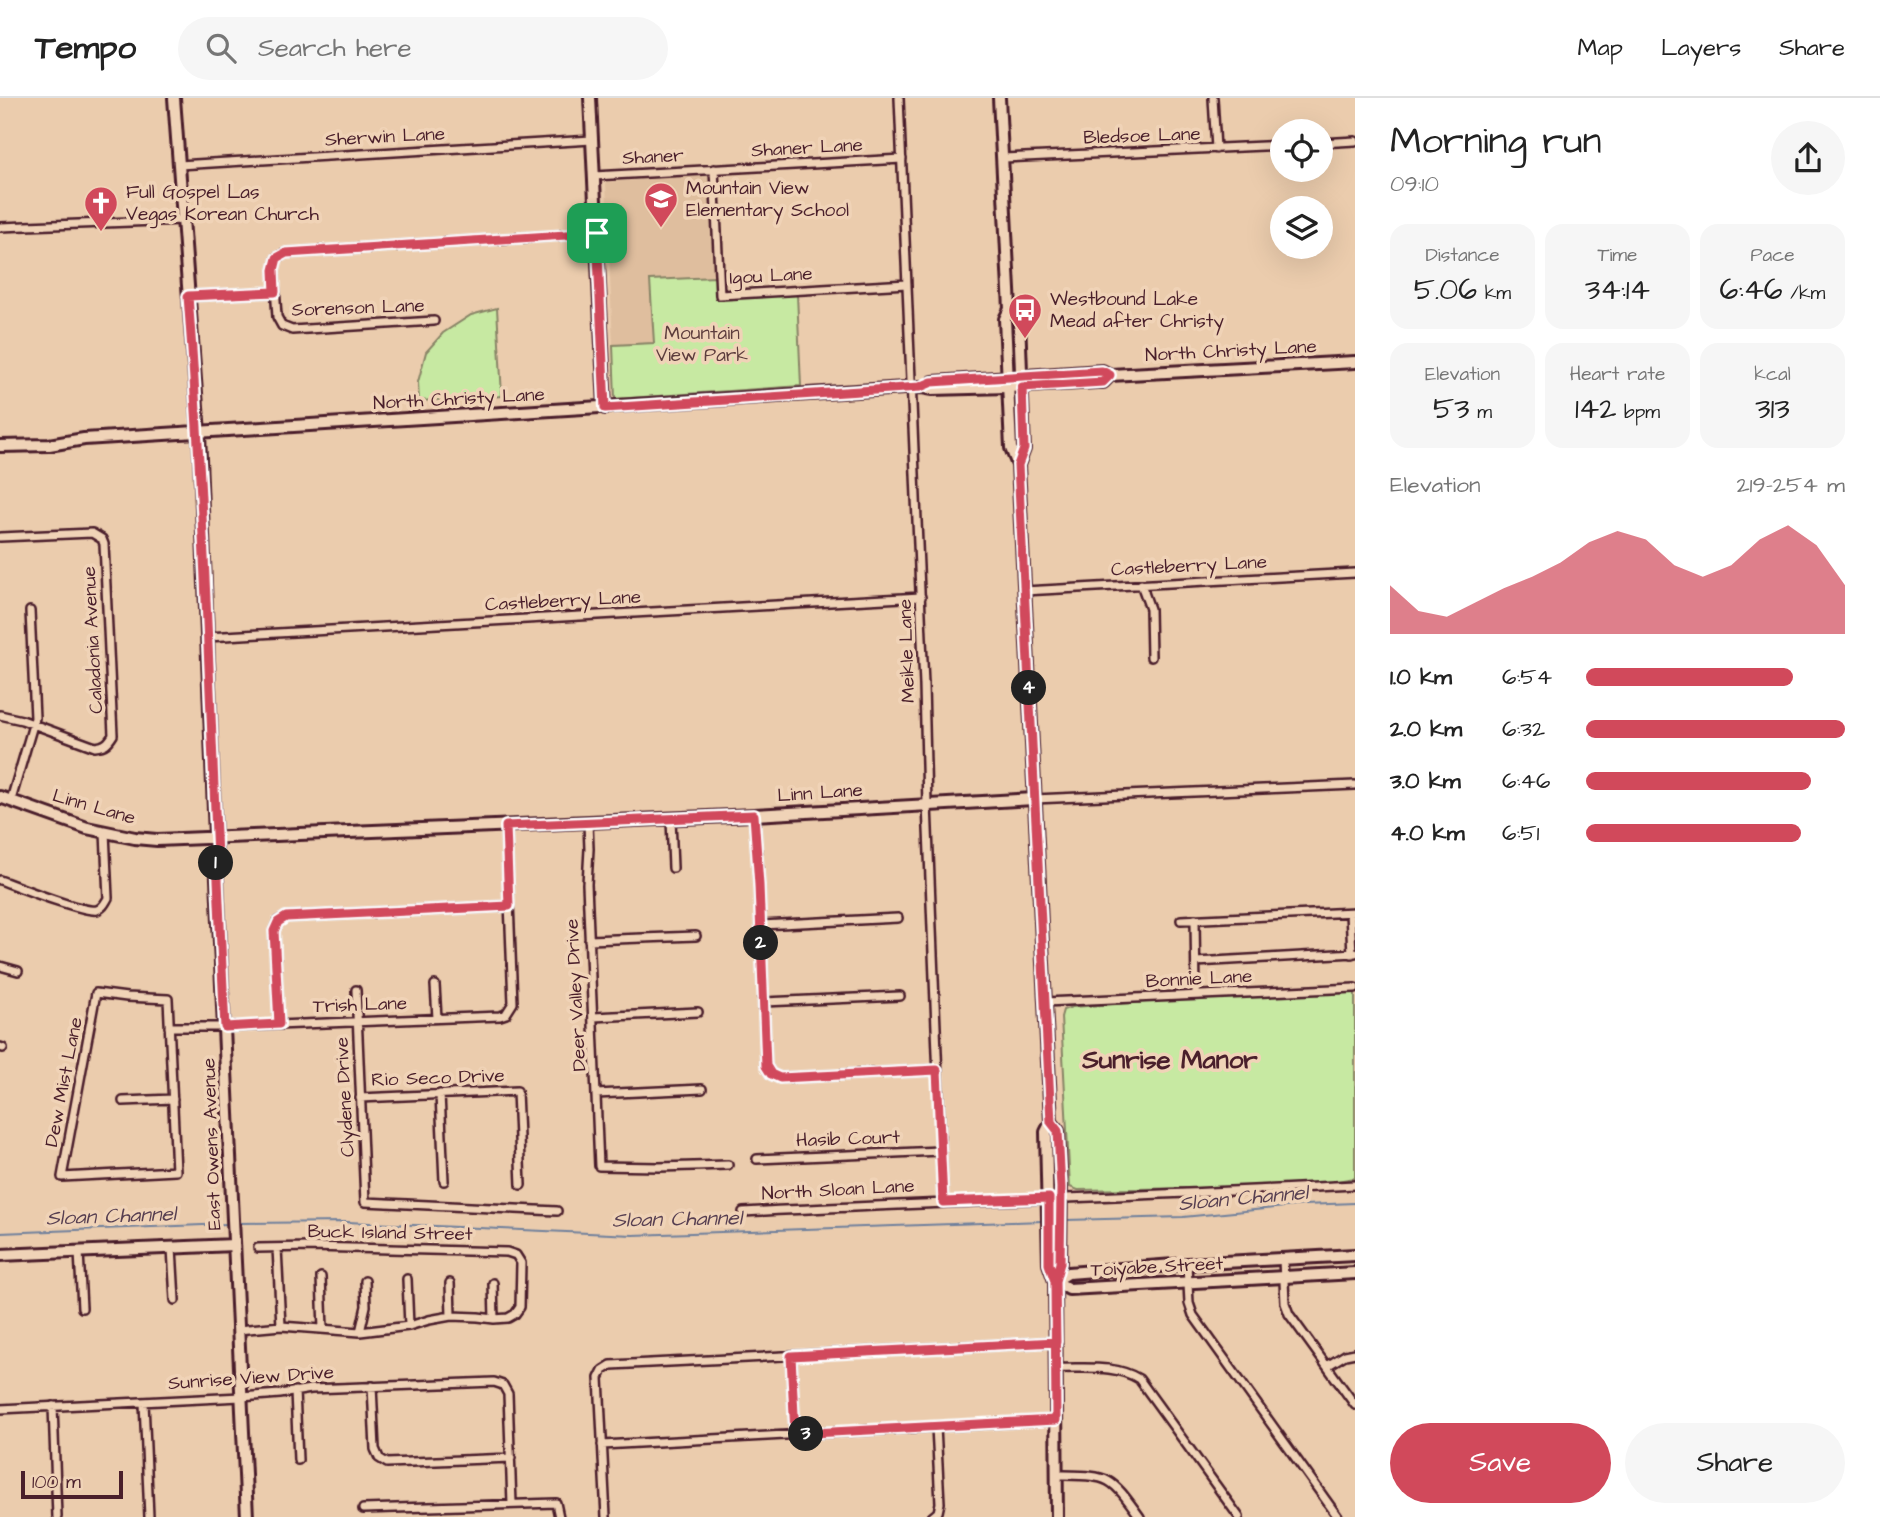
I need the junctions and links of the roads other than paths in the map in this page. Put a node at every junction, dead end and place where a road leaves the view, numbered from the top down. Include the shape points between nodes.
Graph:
1 (174, 98) edge
2 (590, 98) edge
3 (900, 98) edge
4 (999, 98) edge
5 (1213, 98) edge
6 (592, 140) junction
7 (1355, 141) edge
8 (1333, 142) edge
9 (1270, 146) edge
10 (1216, 149) junction
11 (1003, 158) junction
12 (902, 159) junction
13 (179, 165) junction
14 (714, 169) junction
15 (594, 176) junction
16 (183, 220) junction
17 (0, 227) edge
18 (597, 233) junction
19 (907, 284) junction
20 (275, 292) junction
21 (188, 296) junction
22 (1010, 309) junction
23 (434, 321) dead end
24 (1355, 362) edge
25 (1022, 381) junction
26 (1008, 382) junction
27 (916, 388) junction
28 (605, 408) junction
29 (199, 433) junction
30 (0, 446) edge
31 (1018, 465) junction
32 (0, 537) edge
33 (1355, 573) edge
34 (1141, 584) junction
35 (1024, 591) junction
36 (920, 597) junction
37 (30, 611) dead end
38 (207, 637) junction
39 (1151, 657) dead end
40 (0, 715) edge
41 (34, 725) junction
42 (1355, 785) edge
43 (6, 799) edge
44 (1034, 799) junction
45 (927, 804) junction
46 (754, 815) junction
47 (671, 819) junction
48 (588, 822) junction
49 (506, 826) junction
50 (105, 832) junction
51 (215, 837) junction
52 (673, 868) dead end
53 (0, 880) edge
54 (509, 906) junction
55 (1352, 912) edge
56 (898, 918) dead end
57 (1195, 919) junction
58 (1181, 920) dead end
59 (761, 925) junction
60 (696, 936) dead end
61 (589, 940) junction
62 (1353, 953) edge
63 (1196, 962) junction
64 (0, 965) edge
65 (18, 971) dead end
66 (435, 985) dead end
67 (1355, 988) edge
68 (356, 990) dead end
69 (1196, 994) junction
70 (900, 996) dead end
71 (764, 1002) junction
72 (1045, 1002) junction
73 (698, 1012) dead end
74 (593, 1017) junction
75 (436, 1018) junction
76 (357, 1021) junction
77 (279, 1024) junction
78 (169, 1027) junction
79 (225, 1027) junction
80 (937, 1070) junction
81 (702, 1089) dead end
82 (440, 1094) junction
83 (596, 1094) junction
84 (360, 1097) junction
85 (173, 1099) junction
86 (123, 1101) dead end
87 (940, 1151) junction
88 (757, 1159) dead end
89 (728, 1165) dead end
90 (444, 1181) dead end
91 (521, 1185) dead end
92 (1355, 1185) edge
93 (943, 1202) junction
94 (1055, 1204) junction
95 (557, 1211) dead end
96 (743, 1212) dead end
97 (234, 1245) junction
98 (172, 1248) junction
99 (258, 1248) dead end
100 (276, 1248) junction
101 (79, 1252) junction
102 (0, 1255) edge
103 (1355, 1255) edge
104 (1283, 1259) junction
105 (1187, 1264) junction
106 (1355, 1273) edge
107 (321, 1277) dead end
108 (1284, 1278) junction
109 (407, 1279) dead end
110 (365, 1281) dead end
111 (1055, 1281) junction
112 (1187, 1282) junction
113 (450, 1283) dead end
114 (493, 1283) dead end
115 (175, 1300) dead end
116 (82, 1308) dead end
117 (451, 1316) junction
118 (494, 1319) junction
119 (281, 1326) junction
120 (409, 1326) junction
121 (323, 1329) junction
122 (238, 1330) junction
123 (360, 1332) junction
124 (1056, 1342) junction
125 (1355, 1353) edge
126 (791, 1356) junction
127 (1327, 1366) junction
128 (1056, 1368) junction
129 (372, 1385) junction
130 (295, 1391) junction
131 (241, 1397) junction
132 (144, 1402) junction
133 (1355, 1405) edge
134 (53, 1406) junction
135 (0, 1409) edge
136 (1056, 1420) junction
137 (936, 1427) junction
138 (795, 1434) junction
139 (601, 1445) junction
140 (511, 1458) junction
141 (298, 1460) dead end
142 (1057, 1475) junction
143 (512, 1504) junction
144 (363, 1509) dead end
145 (935, 1514) edge
146 (57, 1517) edge
147 (149, 1517) edge
148 (247, 1517) edge
149 (559, 1517) edge
150 (606, 1517) edge
151 (1058, 1517) edge
152 (1140, 1517) edge
153 (1239, 1517) edge
154 (1338, 1517) edge

1 - 13 street, East Owens Avenue
2 - 6 street
3 - 12 street, Meikle Lane
4 - 11 street
5 - 10 street
6 - 13 street, Sherwin Lane
6 - 15 street
7 - 8 street
9 - 10 street, Bledsoe Lane
10 - 11 street, Bledsoe Lane
11 - 22 street
12 - 14 street, Shaner Lane
12 - 19 street, Meikle Lane
13 - 16 street, East Owens Avenue
14 - 15 street, Shaner
14 - 19 street, Igou Lane via 720,295
15 - 18 street
16 - 17 street
16 - 21 street, East Owens Avenue
18 - 20 street via 286,253 277,258
18 - 28 street
19 - 27 street, Meikle Lane
20 - 21 street
20 - 23 street, Sorenson Lane via 277,317 282,326 292,330
21 - 29 street, East Owens Avenue
22 - 25 street via 1020,319
22 - 26 street via 1005,319
24 - 25 street, North Christy Lane via 1110,375 1103,382
25 - 26 street, North Christy Lane
25 - 31 street via 1024,449
26 - 27 street, North Christy Lane
26 - 31 street via 1011,448
27 - 28 street, North Christy Lane
27 - 36 street, Meikle Lane
28 - 29 street, North Christy Lane
29 - 30 street, North Christy Lane
29 - 38 street, East Owens Avenue
31 - 35 street
32 - 41 street, Caladonia Avenue via 92,533 104,544 113,735 108,743 95,747
33 - 34 street, Castleberry Lane
34 - 35 street, Castleberry Lane
34 - 39 street via 1150,609
35 - 44 street
36 - 38 street, Castleberry Lane
36 - 45 street, Meikle Lane
37 - 41 street
38 - 51 street, East Owens Avenue
40 - 41 street
41 - 43 street
42 - 44 street, Linn Lane
43 - 50 street, Linn Lane
44 - 45 street, Linn Lane
44 - 72 street
45 - 46 street, Linn Lane
45 - 80 street, Meikle Lane
46 - 47 street, Linn Lane
46 - 59 street
47 - 48 street, Linn Lane
47 - 52 street
48 - 49 street, Linn Lane
48 - 61 street, Deer Valley Drive
49 - 51 street, Linn Lane
49 - 54 street
50 - 51 street, Linn Lane via 157,840
50 - 53 street via 108,898 103,906 92,911
51 - 79 street, East Owens Avenue
54 - 75 street, Trish Lane via 513,1003 509,1011 500,1016
54 - 77 street via 286,917 274,931
55 - 57 street
55 - 62 street
56 - 59 street
57 - 58 street
57 - 63 street
59 - 71 street
60 - 61 street
61 - 74 street, Deer Valley Drive
62 - 63 street
63 - 69 street
64 - 65 street
66 - 75 street
67 - 69 street, Bonnie Lane
68 - 76 street, Clydene Drive
69 - 72 street, Bonnie Lane
70 - 71 street
71 - 80 street via 766,1066 780,1078
72 - 94 street via 1051,1122 1046,1132
73 - 74 street
74 - 83 street, Deer Valley Drive
75 - 76 street, Trish Lane
76 - 77 street, Trish Lane
76 - 84 street, Clydene Drive
77 - 79 street, Trish Lane
78 - 79 street, Trish Lane
78 - 85 street
78 - 85 street, Dew Mist Lane via 168,999 96,993 62,1177 176,1171
79 - 97 street, East Owens Avenue
80 - 87 street, Meikle Lane
81 - 83 street
82 - 84 street, Rio Seco Drive
82 - 90 street
82 - 91 street, Rio Seco Drive via 517,1091
83 - 89 street, Deer Valley Drive via 599,1166
84 - 95 street, Clydene Drive via 365,1202
85 - 86 street
87 - 88 street, Hasib Court
87 - 93 street, Meikle Lane
92 - 94 street, North Sloan Lane
93 - 94 street, North Sloan Lane
93 - 96 street, North Sloan Lane
94 - 111 street via 1060,1263
97 - 98 street
97 - 122 street, East Owens Avenue
98 - 101 street
98 - 115 street
99 - 100 street, Buck Island Street
100 - 118 street, Buck Island Street via 514,1254 521,1263 520,1307 508,1318
100 - 119 street
101 - 102 street
101 - 116 street
103 - 104 street, Toiyabe Street
104 - 105 street, Toiyabe Street
104 - 108 street
105 - 111 street, Toiyabe Street via 1068,1273
105 - 112 street
106 - 108 street, Toiyabe Street
107 - 121 street
108 - 112 street, Toiyabe Street
108 - 127 street via 1290,1314
109 - 120 street
110 - 123 street
111 - 112 street, Toiyabe Street via 1069,1289
111 - 124 street
112 - 154 street via 1192,1315
113 - 117 street
114 - 118 street
117 - 118 street
117 - 120 street
119 - 121 street
119 - 122 street
120 - 123 street
121 - 123 street
122 - 131 street, East Owens Avenue
124 - 126 street
124 - 128 street
125 - 127 street
126 - 138 street
126 - 139 street via 611,1365 599,1378
127 - 133 street
128 - 136 street
128 - 153 street via 1116,1369 1139,1379
129 - 130 street, Sunrise View Drive
129 - 140 street, Sunrise View Drive via 503,1385 508,1394
129 - 140 street via 375,1448 387,1463
130 - 131 street, Sunrise View Drive
130 - 141 street
131 - 132 street, Sunrise View Drive
131 - 148 street, East Owens Avenue
132 - 134 street, Sunrise View Drive
132 - 147 street
134 - 135 street, Sunrise View Drive
134 - 146 street
136 - 137 street
136 - 142 street
137 - 138 street
137 - 145 street via 940,1503
138 - 139 street
139 - 150 street
140 - 143 street
142 - 151 street
142 - 152 street via 1108,1479
143 - 144 street
143 - 149 street via 556,1503

